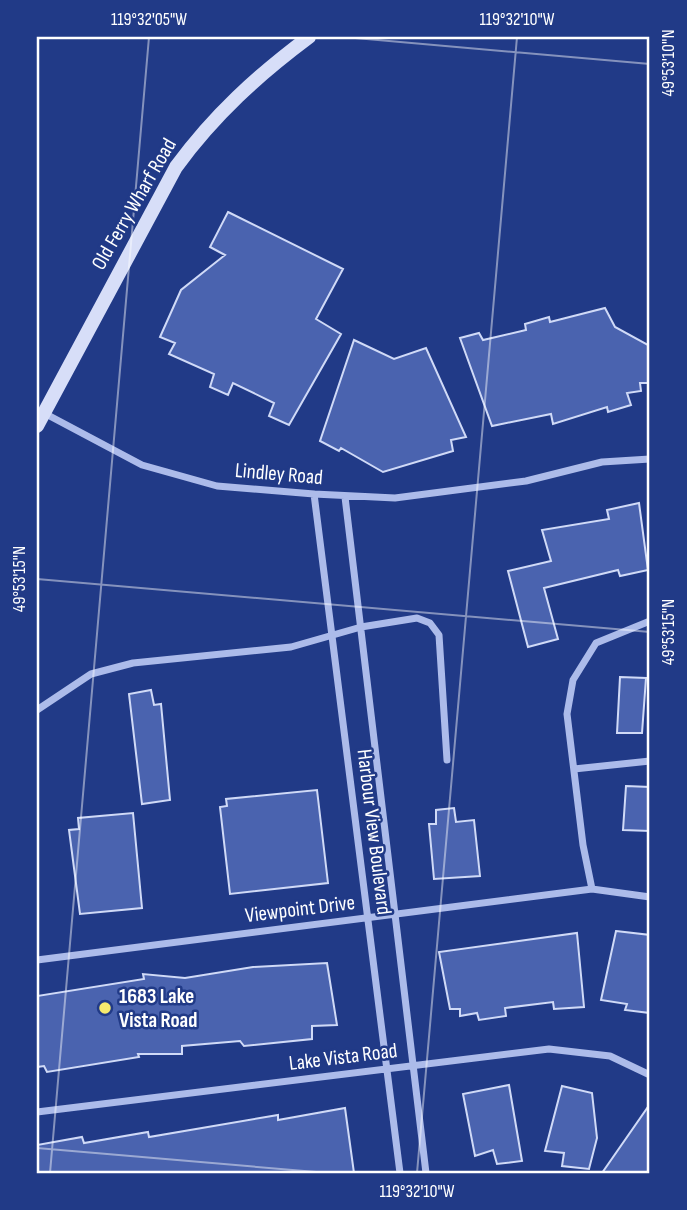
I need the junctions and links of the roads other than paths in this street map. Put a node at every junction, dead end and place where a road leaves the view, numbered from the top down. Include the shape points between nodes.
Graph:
1 (309, 37) edge
2 (44, 413) junction
3 (37, 426) edge
4 (650, 459) edge
5 (314, 495) junction
6 (345, 497) junction
7 (650, 621) edge
8 (361, 627) junction
9 (331, 634) junction
10 (37, 710) edge
11 (447, 760) dead end
12 (650, 761) edge
13 (574, 769) junction
14 (592, 889) junction
15 (650, 897) edge
16 (395, 914) junction
17 (368, 918) junction
18 (37, 960) edge
19 (413, 1066) junction
20 (387, 1069) junction
21 (650, 1074) edge
22 (37, 1112) edge
23 (400, 1173) edge
24 (426, 1173) edge

1 - 2 street, Old Ferry Wharf Road via 238,93 176,167
2 - 3 street, Old Ferry Wharf Road
2 - 5 street, Lindley Road via 142,465 217,486
4 - 6 street, Lindley Road via 603,462 526,481 395,498
5 - 6 street, Lindley Road
5 - 9 street, Harbour View Boulevard
6 - 8 street, Harbour View Boulevard
7 - 13 street via 596,643 573,680 567,714
8 - 9 street
8 - 11 street via 417,618 430,623 439,635
8 - 16 street, Harbour View Boulevard
9 - 10 street via 292,647 133,663 91,674
9 - 17 street, Harbour View Boulevard
12 - 13 street
13 - 14 street
14 - 15 street, Viewpoint Drive
14 - 16 street, Viewpoint Drive
16 - 17 street, Viewpoint Drive
16 - 19 street, Harbour View Boulevard
17 - 18 street, Viewpoint Drive
17 - 20 street, Harbour View Boulevard
19 - 20 street, Lake Vista Road
19 - 21 street, Lake Vista Road via 549,1049 610,1056
19 - 24 street, Harbour View Boulevard
20 - 22 street, Lake Vista Road
20 - 23 street, Harbour View Boulevard

